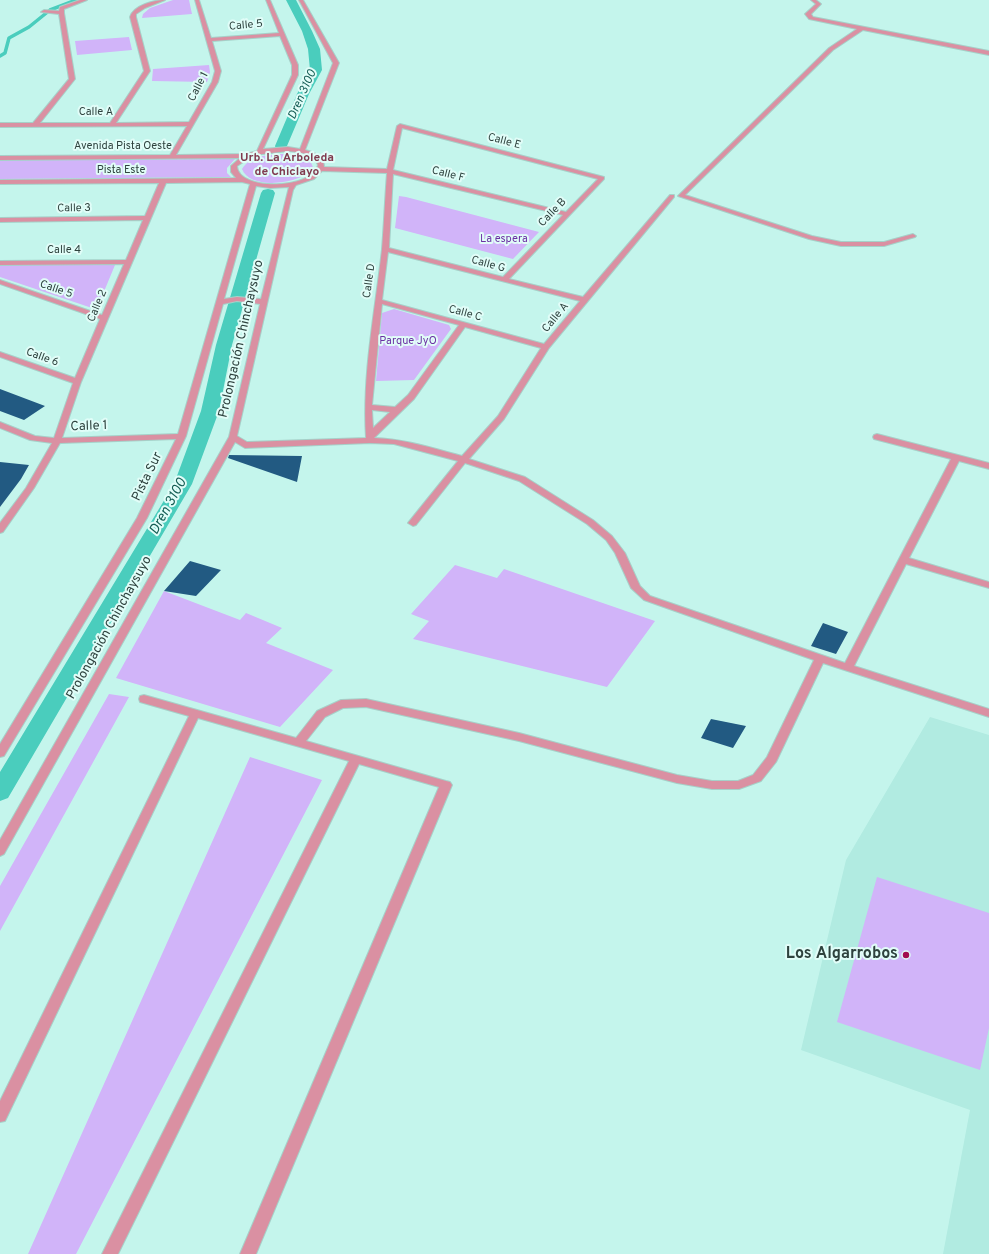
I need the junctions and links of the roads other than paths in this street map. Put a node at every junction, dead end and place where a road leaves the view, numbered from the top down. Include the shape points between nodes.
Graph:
1 (84, 0) edge
2 (163, 0) edge
3 (197, 0) edge
4 (268, 0) edge
5 (301, 0) edge
6 (813, 0) edge
7 (62, 10) junction
8 (44, 12) dead end
9 (863, 27) junction
10 (283, 34) junction
11 (210, 40) junction
12 (989, 53) edge
13 (112, 124) junction
14 (192, 124) junction
15 (0, 125) edge
16 (35, 125) junction
17 (400, 126) joint
18 (302, 151) junction
19 (259, 152) junction
20 (246, 156) junction
21 (172, 157) junction
22 (0, 158) edge
23 (321, 170) junction
24 (390, 171) junction
25 (602, 178) joint
26 (243, 180) junction
27 (163, 181) junction
28 (0, 182) edge
29 (294, 183) junction
30 (254, 184) junction
31 (672, 196) dead end
32 (568, 214) junction
33 (148, 218) junction
34 (0, 220) edge
35 (913, 236) dead end
36 (385, 249) junction
37 (129, 262) junction
38 (0, 263) edge
39 (504, 280) junction
40 (0, 282) edge
41 (585, 300) junction
42 (223, 301) junction
43 (260, 301) junction
44 (378, 301) junction
45 (104, 318) junction
46 (463, 325) junction
47 (546, 348) junction
48 (0, 354) edge
49 (77, 382) junction
50 (368, 406) junction
51 (398, 410) junction
52 (0, 425) edge
53 (182, 436) junction
54 (233, 437) junction
55 (877, 437) dead end
56 (370, 438) junction
57 (56, 441) junction
58 (956, 458) junction
59 (464, 459) junction
60 (989, 466) edge
61 (413, 523) dead end
62 (0, 530) edge
63 (904, 560) junction
64 (989, 585) edge
65 (820, 658) junction
66 (848, 668) junction
67 (144, 699) dead end
68 (989, 713) edge
69 (195, 714) junction
70 (299, 742) junction
71 (0, 753) edge
72 (355, 760) junction
73 (0, 851) edge
74 (0, 1116) edge
75 (110, 1254) edge
76 (248, 1254) edge

1 - 7 street
2 - 13 street via 134,13 147,71
3 - 11 street, Calle 1
4 - 10 street
5 - 18 street via 336,63
6 - 9 street via 819,4 808,14 809,17
7 - 8 street
7 - 16 street via 72,79
9 - 12 street
9 - 35 street via 831,49 681,196 811,238 841,244 884,244
10 - 11 street, Calle 5
10 - 19 street via 295,64 295,75
11 - 14 street, Calle 1 via 218,76
13 - 14 street, Calle A
13 - 16 street, Calle A
14 - 21 street, Calle 1
15 - 16 street, Calle A
17 - 24 street, Calle D
17 - 25 street, Calle E
18 - 19 street, Avenida Pista Oeste via 281,149
18 - 23 street via 319,158
19 - 20 street, Avenida Pista Oeste
20 - 21 street, Avenida Pista Oeste
20 - 26 street via 234,166 236,176
21 - 22 street, Avenida Pista Oeste
23 - 24 street, Calle F
23 - 29 street via 307,180
24 - 32 street, Calle F
24 - 36 street, Calle D
25 - 32 street, Calle B
26 - 27 street, Pista Este
26 - 30 street
27 - 28 street, Pista Este
27 - 33 street, Calle 2
29 - 30 street
29 - 43 street, Prolongación Chinchaysuyo
30 - 42 street, Pista Sur
31 - 41 street, Calle A
32 - 39 street, Calle B
33 - 34 street, Calle 3
33 - 37 street, Calle 2
36 - 39 street, Calle G
36 - 44 street, Calle D
37 - 38 street, Calle 4
37 - 45 street, Calle 2
39 - 41 street, Calle G
40 - 45 street, Calle 5
41 - 47 street, Calle A
42 - 43 street
42 - 53 street, Pista Sur
43 - 54 street, Prolongación Chinchaysuyo
44 - 46 street, Calle C
44 - 50 street, Calle D
45 - 49 street, Calle 2
46 - 47 street, Calle C
46 - 51 street via 411,397
47 - 59 street, Calle A via 501,417
48 - 49 street, Calle 6
49 - 57 street, Calle 2
50 - 51 street
50 - 56 street, Calle D
51 - 56 street
52 - 57 street, Calle 1 via 33,438
53 - 57 street, Calle 1
53 - 71 street, Pista Sur via 142,518
54 - 56 street via 245,445
54 - 73 street, Prolongación Chinchaysuyo
55 - 58 street
56 - 59 street via 409,444
57 - 62 street, Calle 2 via 30,488
58 - 60 street
58 - 63 street
59 - 61 street, Calle A
59 - 65 street via 522,479 590,522 620,553 636,588 647,598
63 - 64 street
63 - 66 street
65 - 66 street
65 - 70 street via 772,759 757,778 739,785 712,785 677,779 519,737 366,703 341,704 321,714
66 - 68 street
67 - 69 street
69 - 70 street
69 - 74 street
70 - 72 street
72 - 75 street
72 - 76 street via 446,785

